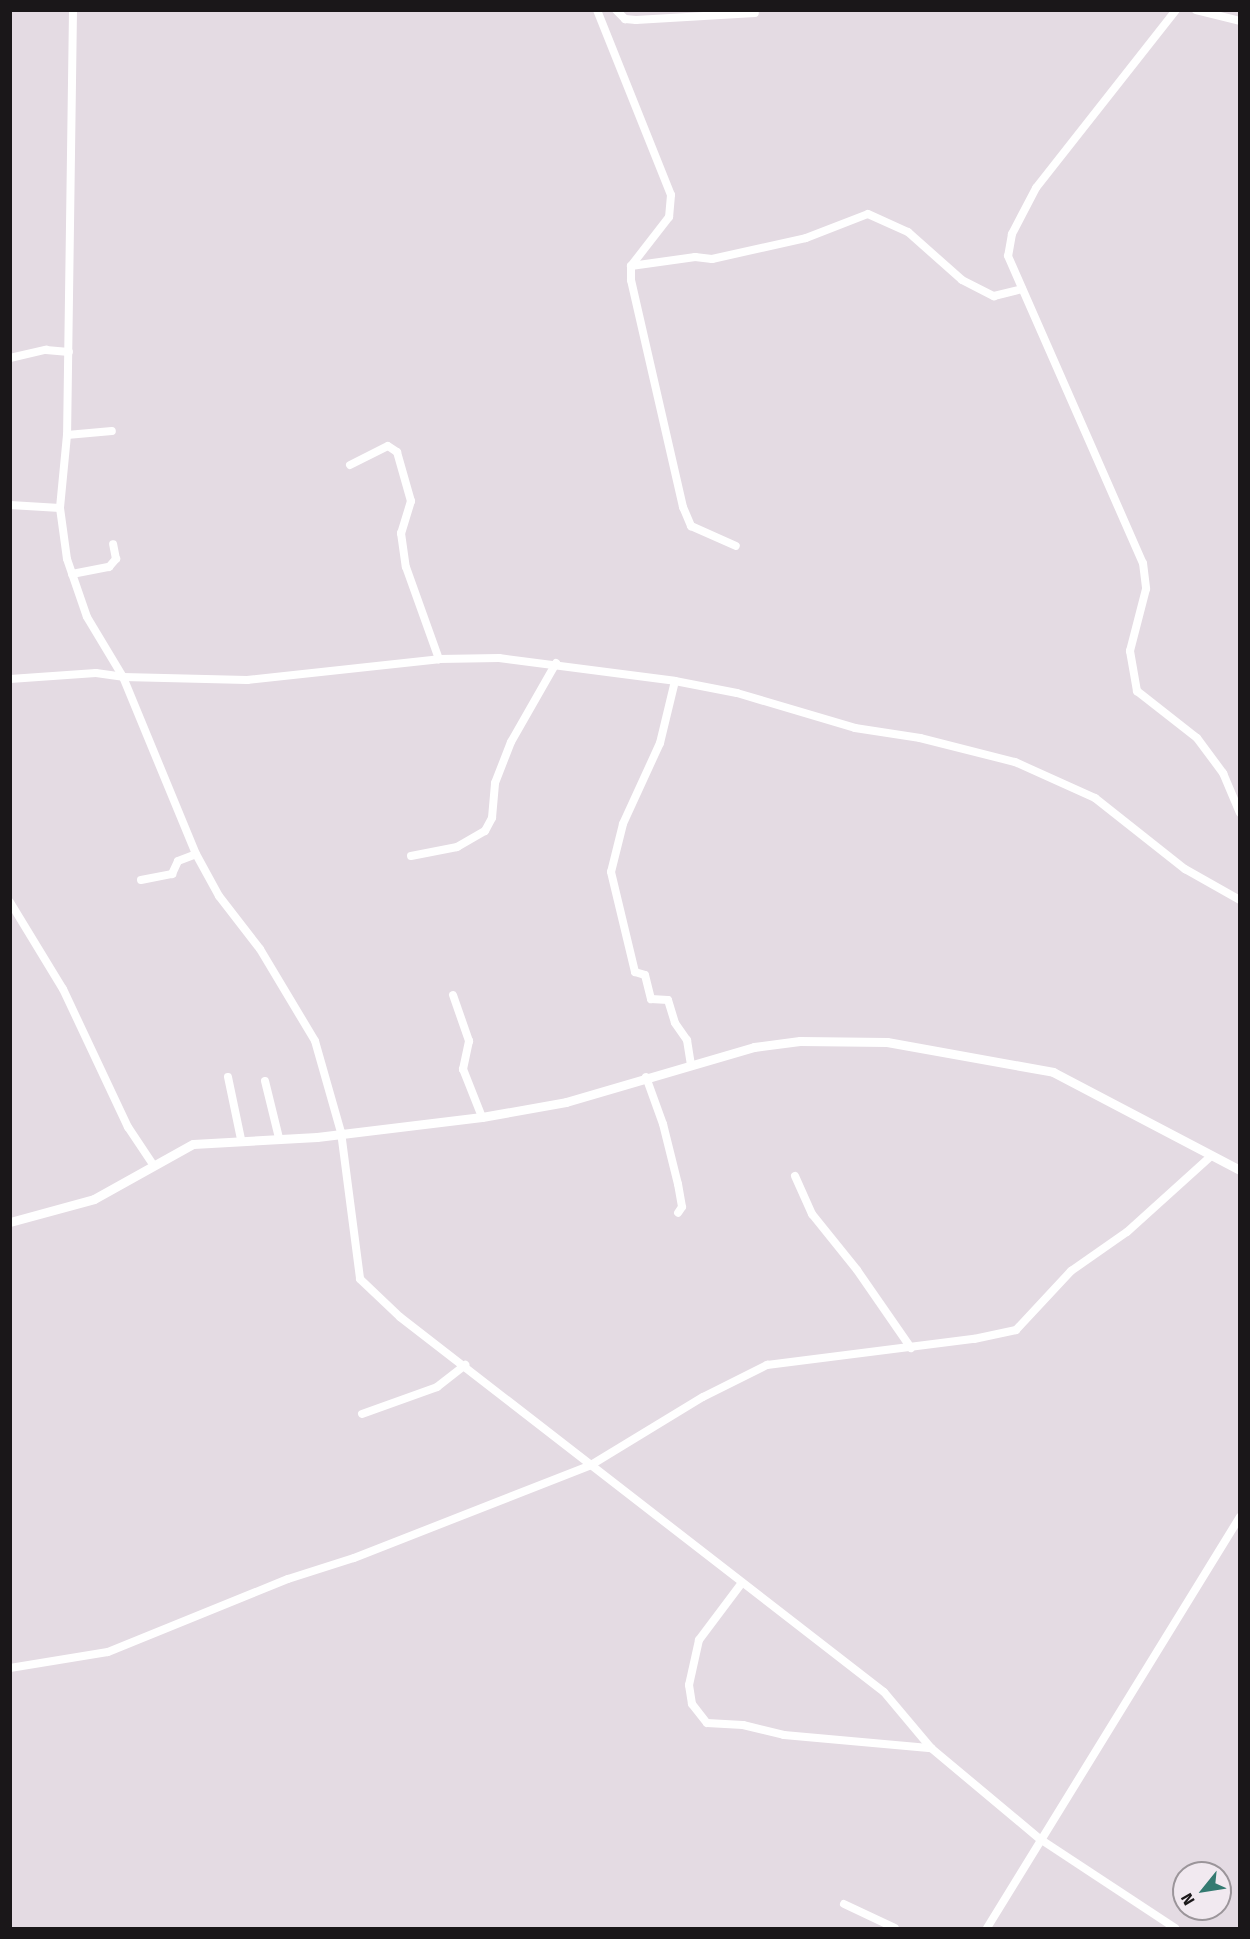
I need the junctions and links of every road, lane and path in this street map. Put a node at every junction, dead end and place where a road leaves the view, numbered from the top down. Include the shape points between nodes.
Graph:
1 (73, 10) edge
2 (597, 10) edge
3 (616, 10) edge
4 (1176, 10) edge
5 (1196, 10) edge
6 (755, 13) dead end
7 (1239, 21) edge
8 (631, 266) junction
9 (1022, 289) junction
10 (69, 352) junction
11 (10, 358) edge
12 (112, 431) dead end
13 (67, 435) junction
14 (350, 465) dead end
15 (10, 505) edge
16 (60, 508) junction
17 (113, 544) dead end
18 (736, 546) dead end
19 (72, 574) junction
20 (439, 659) junction
21 (556, 663) junction
22 (123, 677) junction
23 (10, 679) edge
24 (675, 681) junction
25 (1239, 813) edge
26 (196, 854) junction
27 (411, 856) dead end
28 (141, 880) dead end
29 (1239, 900) edge
30 (10, 902) edge
31 (453, 995) dead end
32 (691, 1064) junction
33 (228, 1077) dead end
34 (646, 1077) junction
35 (265, 1081) dead end
36 (482, 1117) junction
37 (341, 1132) junction
38 (241, 1138) junction
39 (279, 1138) junction
40 (1211, 1156) junction
41 (154, 1166) junction
42 (1239, 1170) edge
43 (795, 1176) dead end
44 (678, 1214) dead end
45 (10, 1222) edge
46 (910, 1348) junction
47 (465, 1365) junction
48 (362, 1414) dead end
49 (591, 1465) junction
50 (1239, 1517) edge
51 (741, 1584) junction
52 (10, 1668) edge
53 (931, 1748) junction
54 (1040, 1839) junction
55 (844, 1904) dead end
56 (895, 1929) edge
57 (987, 1929) edge
58 (1175, 1929) edge

1 - 10 street
2 - 8 street via 671,195 669,217
3 - 6 street via 625,19 636,20
4 - 9 street via 1029,198 1009,248
5 - 7 street
8 - 9 street via 695,257 712,260 806,238 868,214 908,232 962,280 994,296
8 - 18 street via 637,312 686,519 691,526
9 - 25 street via 1143,563 1146,589 1130,651 1137,691 1197,738 1223,773
10 - 11 street via 46,350
10 - 13 street
12 - 13 street
13 - 16 street
14 - 20 street via 388,447 397,452 411,501 401,533 406,567
15 - 16 street
16 - 19 street via 62,539
17 - 19 street via 116,559 109,567
19 - 22 street via 87,617
20 - 21 street
20 - 22 street via 247,680
21 - 24 street
21 - 27 street via 511,742 495,783 492,818 486,831 456,847
22 - 23 street via 96,673
22 - 26 street
24 - 29 street via 737,693 855,728 921,738 1015,762 1095,798 1185,869
24 - 32 street via 660,743 623,824 611,872 634,972 645,975 651,999 668,999 675,1023 687,1040
26 - 28 street via 176,863 172,874
26 - 37 street via 228,910 260,949 302,1015 324,1069
30 - 41 street via 63,990 128,1127
31 - 36 street via 469,1041 464,1069
32 - 34 street
32 - 40 street via 754,1047 800,1041 887,1042 1003,1060 1053,1072
33 - 38 street
34 - 36 street via 566,1102
34 - 44 street via 678,1184 682,1207
35 - 39 street
36 - 37 street
37 - 39 street
37 - 47 street via 360,1279 399,1317
38 - 39 street
38 - 41 street via 193,1144
40 - 42 street
40 - 46 street via 1127,1232 1071,1270 1016,1329
41 - 45 street via 94,1199
43 - 46 street via 812,1214 857,1270
46 - 49 street via 767,1365 703,1397
47 - 48 street via 437,1386
47 - 49 street
49 - 51 street
49 - 52 street via 354,1558 288,1579 108,1652
50 - 54 street
51 - 53 street via 884,1692
51 - 53 street via 699,1640 689,1685 692,1704 707,1723 743,1725 784,1735
53 - 54 street
54 - 57 street
54 - 58 street
55 - 56 street

